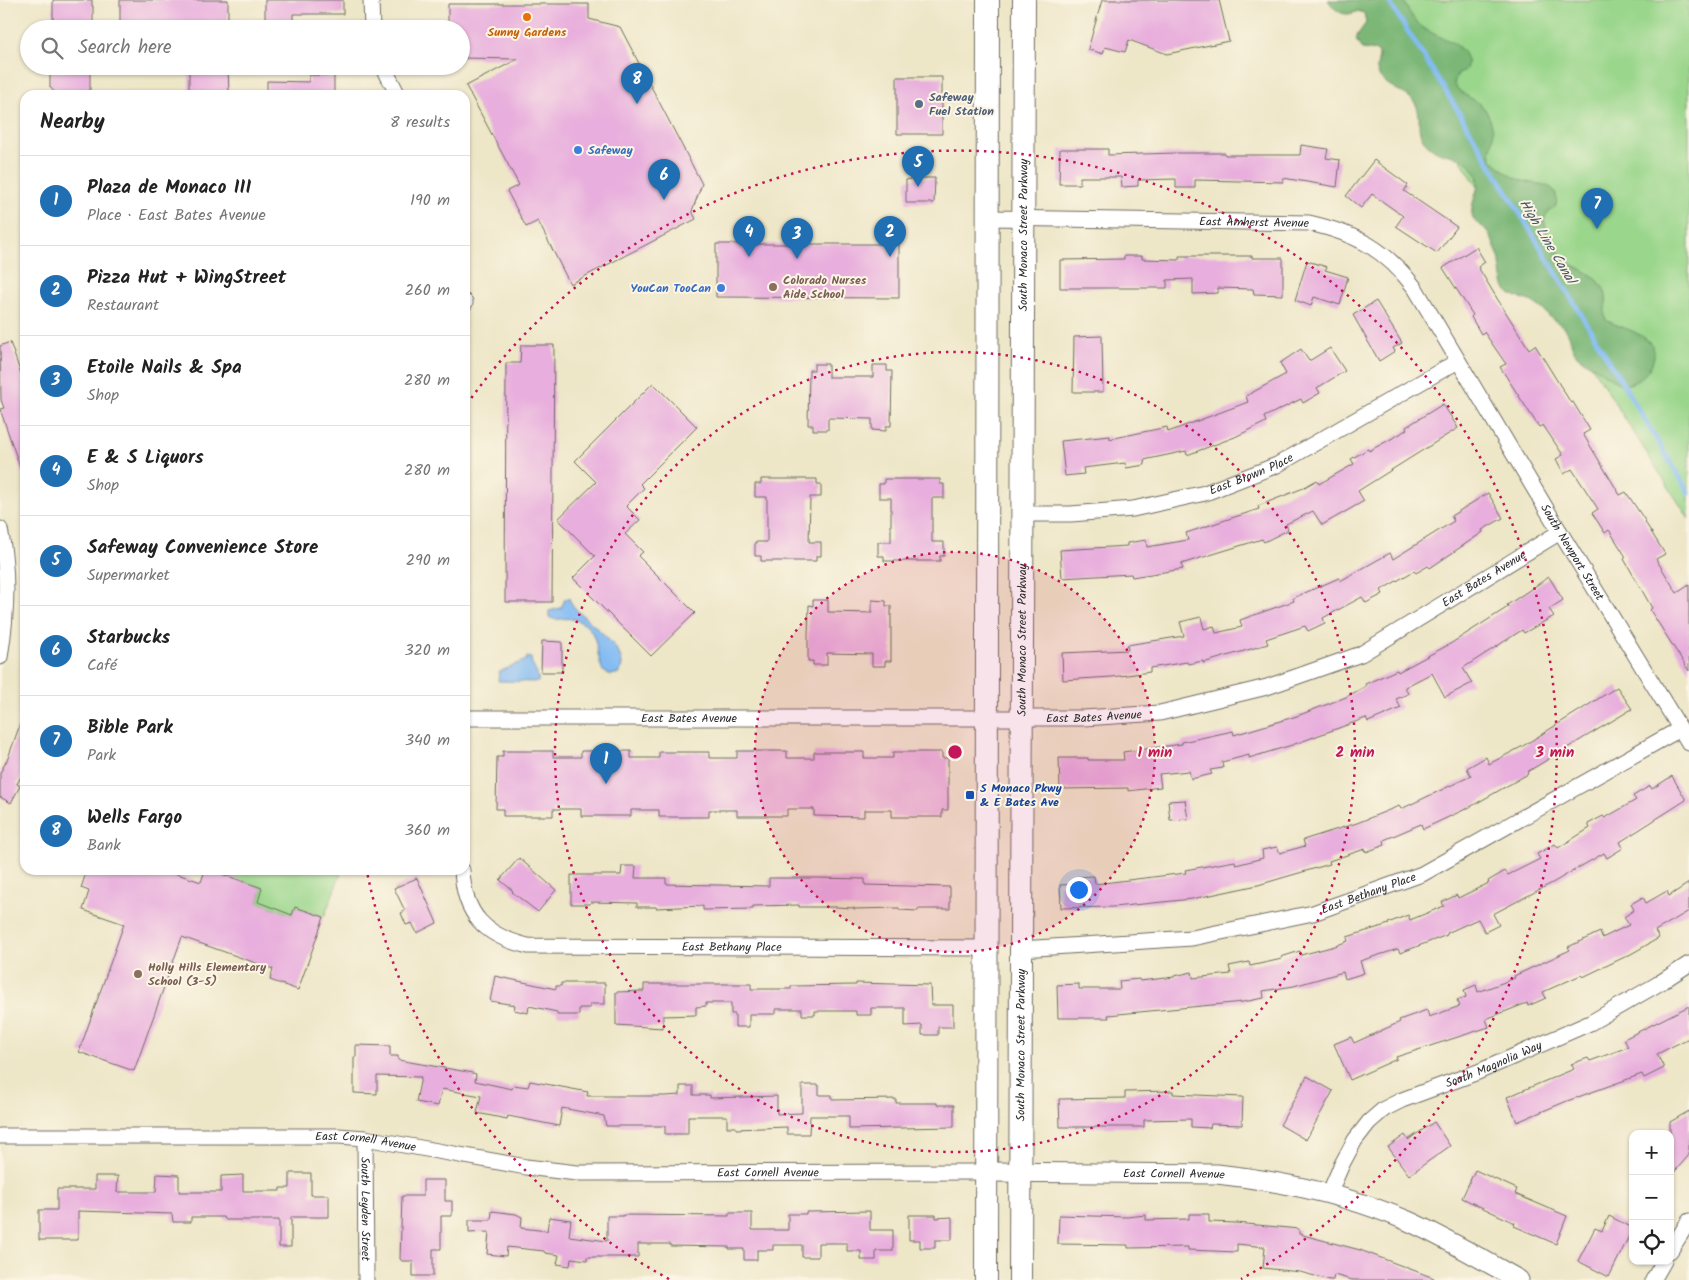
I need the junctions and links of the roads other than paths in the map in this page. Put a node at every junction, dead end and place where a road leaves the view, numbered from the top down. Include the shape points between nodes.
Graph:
1 (371, 0) edge
2 (988, 0) edge
3 (1024, 0) edge
4 (372, 20) edge
5 (388, 75) edge
6 (395, 90) edge
7 (988, 218) junction
8 (1023, 219) junction
9 (1458, 361) junction
10 (1022, 514) junction
11 (0, 529) edge
12 (1560, 532) junction
13 (0, 657) edge
14 (470, 718) edge
15 (987, 718) junction
16 (1022, 718) junction
17 (1680, 730) junction
18 (1689, 743) edge
19 (462, 875) edge
20 (986, 948) junction
21 (1022, 949) junction
22 (1689, 964) edge
23 (0, 1136) edge
24 (366, 1138) junction
25 (986, 1172) junction
26 (1021, 1172) junction
27 (1329, 1194) junction
28 (1689, 1221) edge
29 (1674, 1245) edge
30 (1662, 1265) edge
31 (366, 1280) edge
32 (986, 1280) edge
33 (1020, 1280) edge
34 (1519, 1280) edge
35 (1653, 1280) edge

1 - 4 street
2 - 7 main road
3 - 8 main road, South Monaco Street Parkway
5 - 6 street
7 - 8 street, East Amherst Avenue
7 - 15 main road
8 - 9 street, East Amherst Avenue via 1281,222 1309,223 1334,229 1382,253 1401,269
8 - 10 main road, South Monaco Street Parkway
9 - 10 street, East Brown Place via 1276,465 1205,493 1133,509
9 - 12 street, South Newport Street
10 - 16 main road, South Monaco Street Parkway
11 - 13 street via 6,569
12 - 16 street, East Bates Avenue via 1361,654 1277,684 1160,713
12 - 17 street, South Newport Street
14 - 15 street, East Bates Avenue
15 - 16 street, East Bates Avenue
15 - 20 main road
16 - 21 main road, South Monaco Street Parkway
17 - 18 street, South Newport Street
17 - 21 street, East Bethany Place via 1422,874 1313,913 1192,938
19 - 20 street, East Bethany Place via 464,892 473,915 496,936 528,946
20 - 25 main road
21 - 26 main road, South Monaco Street Parkway
22 - 27 street, South Magnolia Way via 1590,1023 1384,1109 1355,1140
23 - 24 street, East Cornell Avenue via 306,1135
24 - 25 street, East Cornell Avenue via 526,1168 577,1173
24 - 31 street, South Leyden Street
25 - 26 street, East Cornell Avenue
25 - 32 main road
26 - 27 street, East Cornell Avenue via 1217,1174 1268,1180
26 - 33 main road, South Monaco Street Parkway
27 - 34 street, East Cornell Avenue via 1409,1222
28 - 29 street
30 - 35 street

